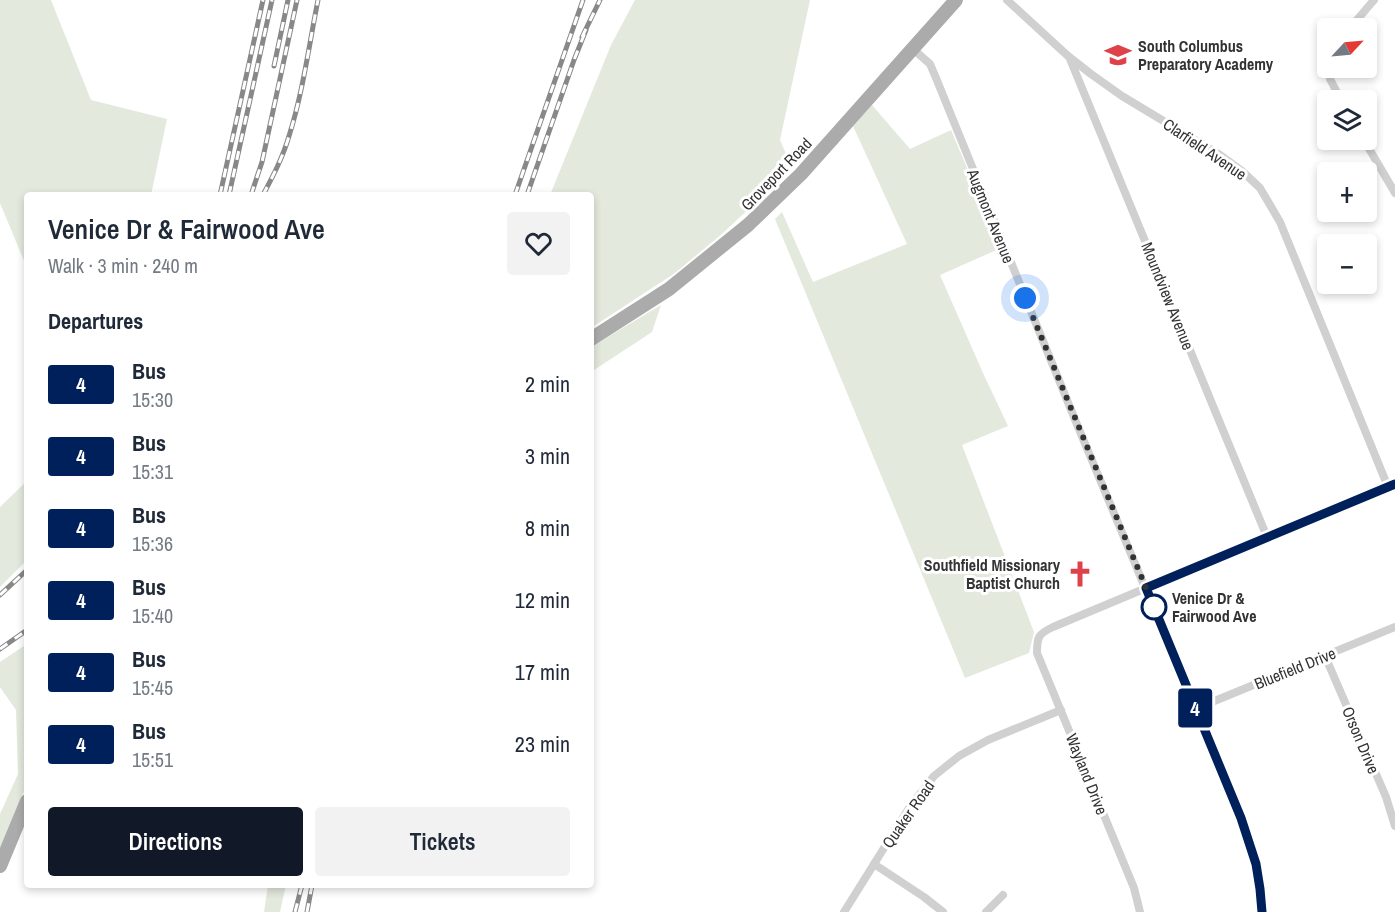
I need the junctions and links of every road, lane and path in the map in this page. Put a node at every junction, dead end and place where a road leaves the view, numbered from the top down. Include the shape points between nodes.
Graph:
1 (956, 0) edge
2 (1007, 0) edge
3 (1374, 0) edge
4 (1359, 18) edge
5 (913, 49) junction
6 (1068, 56) junction
7 (1370, 150) edge
8 (1395, 193) edge
9 (594, 337) edge
10 (1392, 485) edge
11 (1267, 537) junction
12 (1146, 588) junction
13 (1395, 627) edge
14 (1325, 656) junction
15 (1196, 709) junction
16 (1060, 710) junction
17 (24, 808) edge
18 (1395, 826) edge
19 (874, 864) junction
20 (0, 866) edge
21 (1003, 896) dead end
22 (844, 912) edge
23 (943, 912) edge
24 (986, 912) edge
25 (1140, 912) edge
26 (1262, 912) edge

1 - 5 main road, Groveport Road
2 - 6 street, Clarfield Avenue
3 - 4 street
5 - 9 main road, Groveport Road via 801,174 748,225 669,289
5 - 12 street, Augmont Avenue via 930,64
6 - 10 street, Clarfield Avenue via 1122,96 1229,161 1260,188 1280,222
6 - 11 street, Moundview Avenue
7 - 8 street
10 - 11 street
11 - 12 street
12 - 15 street, Augmont Avenue
12 - 16 street, Wayland Drive via 1042,632 1037,653
13 - 14 street, Bluefield Drive
14 - 15 street, Bluefield Drive
14 - 18 street, Orson Drive
15 - 26 street, Augmont Avenue via 1256,864
16 - 19 street, Quaker Road via 967,750 947,765 915,800
16 - 25 street, Wayland Drive via 1134,888
17 - 20 main road
19 - 22 street, Quaker Road
19 - 23 street
21 - 24 street

